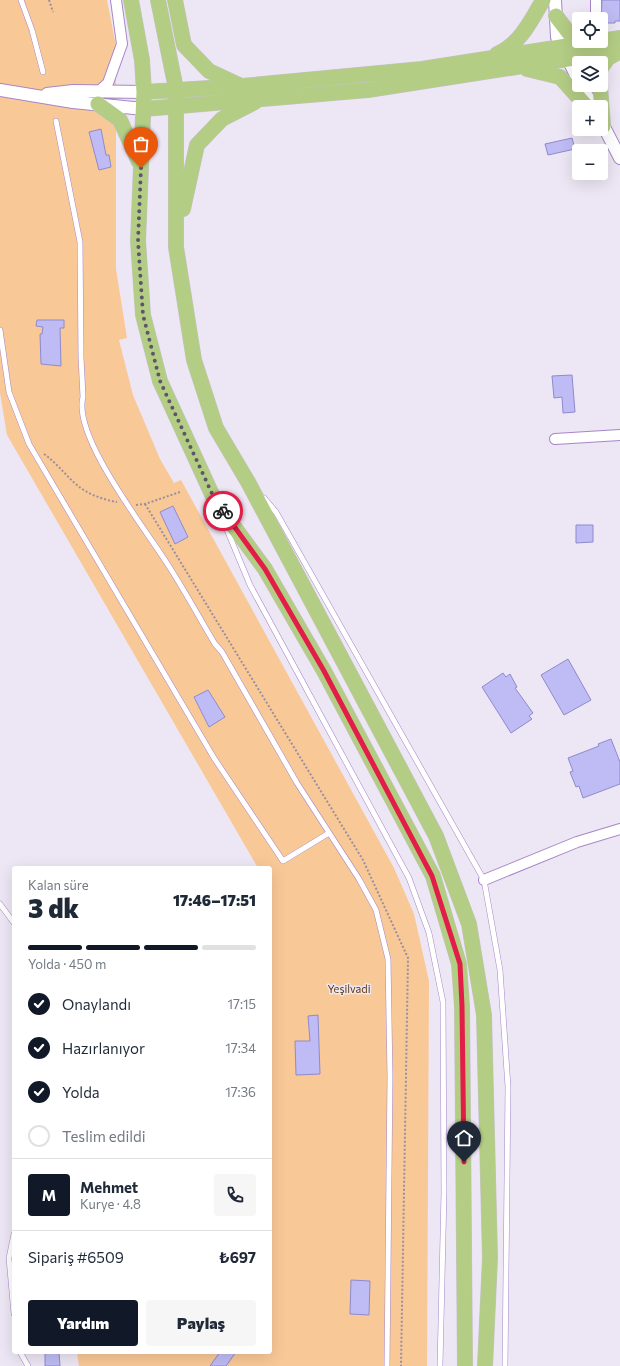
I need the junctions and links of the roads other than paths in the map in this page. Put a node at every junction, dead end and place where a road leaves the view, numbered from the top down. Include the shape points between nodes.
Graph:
1 (21, 0) edge
2 (116, 0) edge
3 (131, 0) edge
4 (158, 0) edge
5 (175, 0) edge
6 (543, 0) edge
7 (555, 0) edge
8 (596, 0) edge
9 (596, 12) edge
10 (556, 16) junction
11 (572, 37) edge
12 (620, 38) edge
13 (608, 39) edge
14 (576, 48) edge
15 (620, 51) edge
16 (565, 53) junction
17 (488, 58) junction
18 (608, 58) edge
19 (572, 67) edge
20 (519, 68) junction
21 (43, 72) dead end
22 (242, 86) junction
23 (176, 89) junction
24 (0, 90) edge
25 (144, 92) junction
26 (98, 98) junction
27 (261, 99) junction
28 (581, 100) edge
29 (176, 106) junction
30 (144, 109) junction
31 (56, 121) dead end
32 (608, 135) edge
33 (620, 158) edge
34 (141, 168) junction
35 (176, 247) junction
36 (0, 330) edge
37 (620, 435) edge
38 (555, 439) dead end
39 (248, 482) junction
40 (215, 500) junction
41 (620, 829) edge
42 (329, 833) junction
43 (484, 880) junction
44 (0, 904) edge
45 (12, 920) edge
46 (12, 1244) edge
47 (12, 1292) edge
48 (21, 1354) edge
49 (28, 1366) edge
50 (387, 1366) edge
51 (440, 1366) edge
52 (465, 1366) edge
53 (485, 1366) edge
54 (505, 1366) edge

1 - 21 lane
2 - 26 street via 122,44 108,84
3 - 25 main road via 142,60
4 - 23 main road
5 - 22 main road via 184,45 209,71
6 - 17 main road via 517,41
7 - 10 street
8 - 9 street
10 - 11 main road
10 - 16 street via 557,37
12 - 13 main road
14 - 16 main road
15 - 16 main road
15 - 18 main road
16 - 17 main road
16 - 19 street
16 - 20 main road
17 - 22 main road via 422,68
20 - 27 main road via 368,90
20 - 28 main road via 560,77
22 - 23 main road
23 - 25 main road
23 - 29 main road
24 - 26 street via 28,95
25 - 26 street
25 - 30 main road
26 - 30 street
26 - 34 main road via 120,120
27 - 29 main road
27 - 35 main road via 222,119 197,145
29 - 30 main road
29 - 35 main road
30 - 34 main road
31 - 42 lane via 80,242 83,397 81,403 85,426 98,457 170,567
32 - 33 street
34 - 40 main road via 138,241 143,315 160,381
35 - 39 main road via 194,360 216,428
36 - 42 lane via 10,392 28,444 214,758 283,861
37 - 38 street
39 - 43 lane via 276,512
39 - 53 main road via 436,836 469,924 484,1015 490,1258
40 - 51 lane via 250,585 409,878 429,933 443,1002 444,1192
40 - 52 main road via 265,569 425,862 432,876 460,964
41 - 43 street via 577,842
42 - 50 lane via 376,910 388,959 390,1085
43 - 54 lane via 500,970 508,1087
44 - 45 lane
46 - 47 lane via 9,1258
48 - 49 lane

